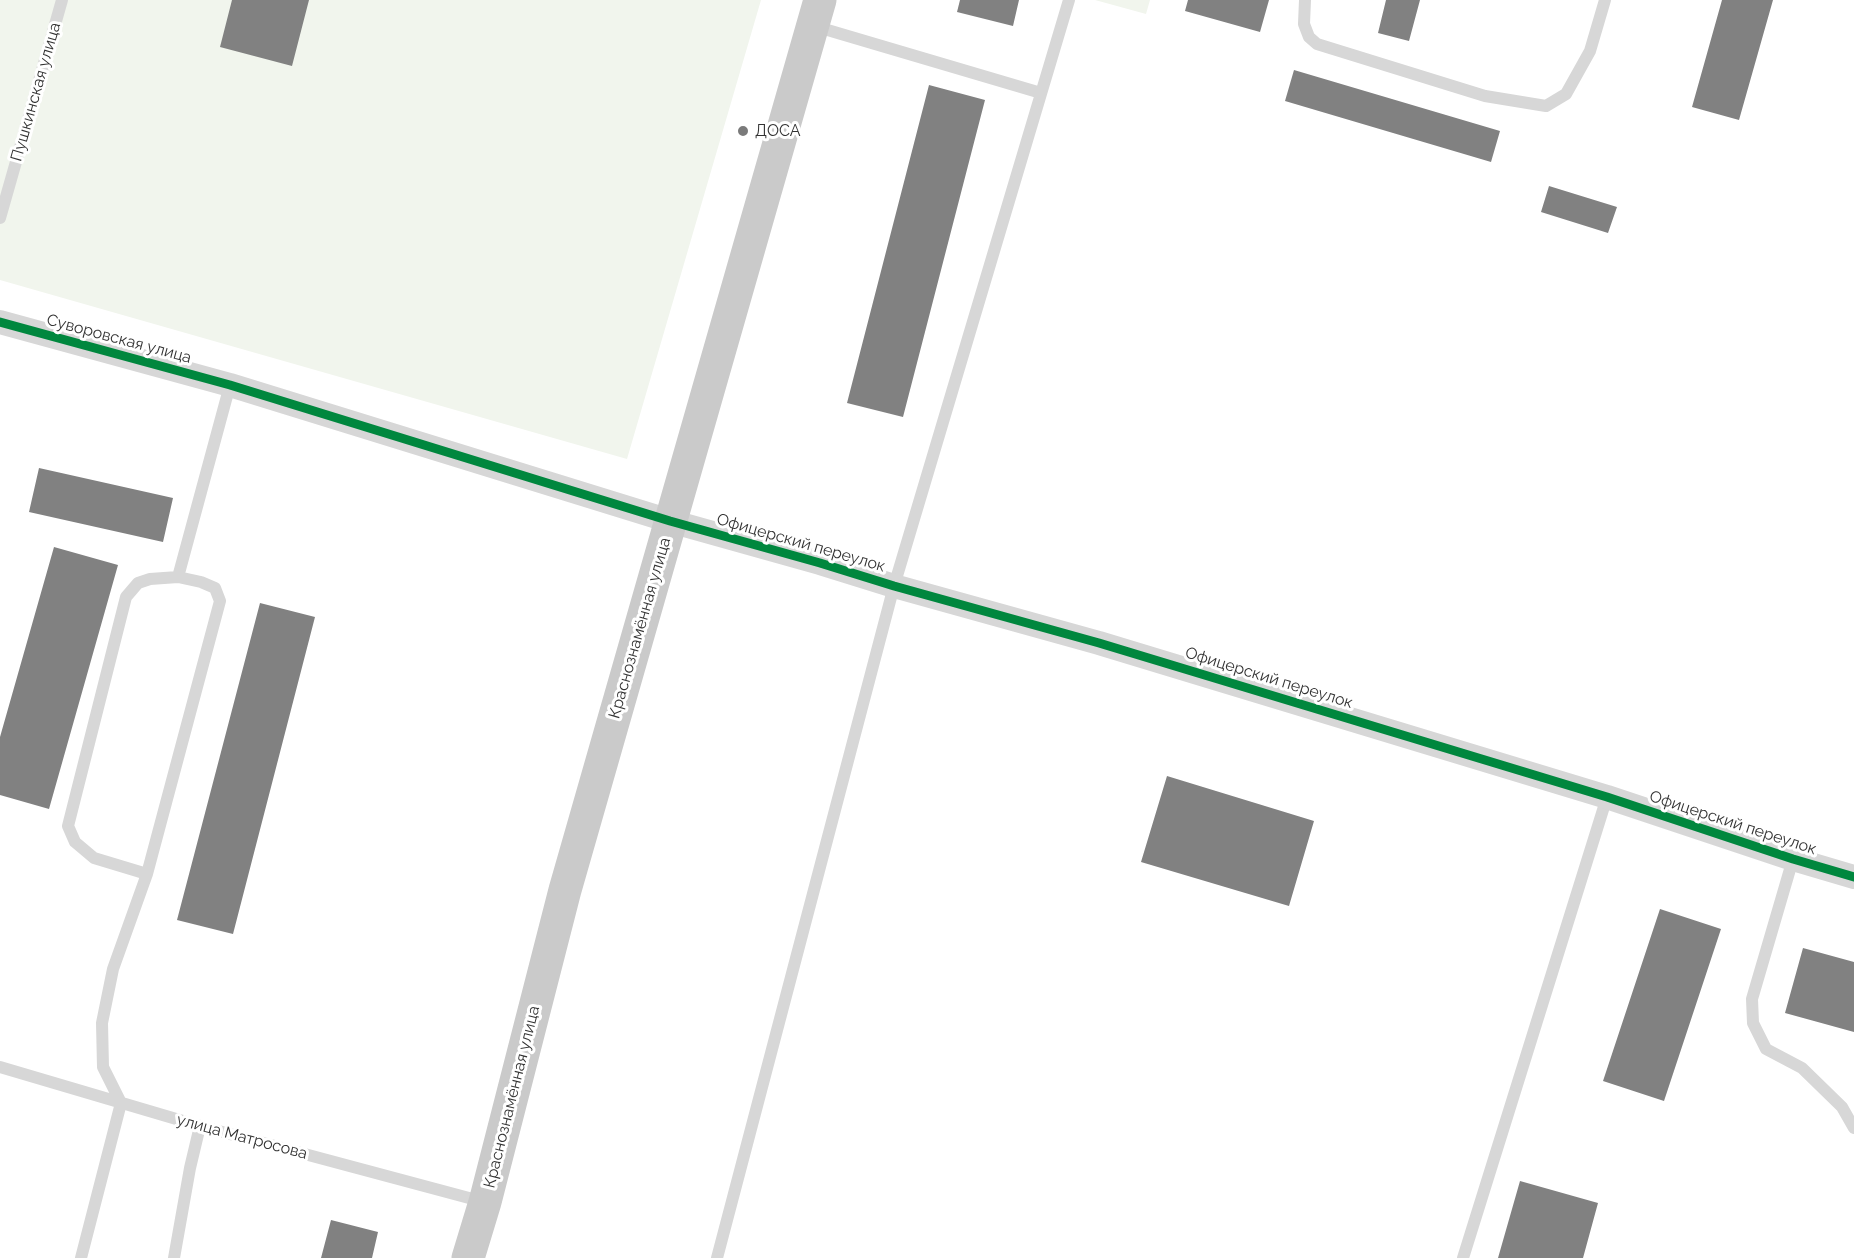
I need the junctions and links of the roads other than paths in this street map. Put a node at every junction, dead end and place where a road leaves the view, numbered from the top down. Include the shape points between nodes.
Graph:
1 (62, 0) edge
2 (1069, 0) edge
3 (1305, 0) edge
4 (1605, 0) edge
5 (817, 13) edge
6 (1041, 93) junction
7 (0, 218) edge
8 (0, 322) edge
9 (230, 385) junction
10 (670, 521) junction
11 (177, 576) junction
12 (894, 586) junction
13 (1607, 797) junction
14 (1792, 859) junction
15 (147, 874) junction
16 (1854, 877) edge
17 (0, 1067) edge
18 (121, 1102) junction
19 (200, 1126) junction
20 (1854, 1128) edge
21 (485, 1202) junction
22 (81, 1258) edge
23 (174, 1258) edge
24 (468, 1258) edge
25 (717, 1258) edge
26 (1463, 1258) edge

1 - 7 lane, Пушкинская улица
2 - 6 lane
3 - 4 lane via 1304,24 1317,44 1485,96 1546,106 1566,94 1590,51
5 - 6 lane
5 - 10 main road, Краснознамённая улица
6 - 12 lane
8 - 9 street, Суворовская улица
9 - 10 street, Суворовская улица
9 - 11 lane
10 - 12 street, Офицерский переулок
10 - 21 main road, Краснознамённая улица via 565,890
11 - 15 lane via 214,588 220,601
11 - 15 lane via 138,583 126,597 68,826 75,842 94,858
12 - 13 street, Офицерский переулок via 1099,643
12 - 25 lane
13 - 14 street, Офицерский переулок
13 - 26 lane
14 - 16 street, Офицерский переулок
14 - 20 lane via 1752,999 1753,1023 1766,1049 1803,1068 1842,1107
15 - 18 lane via 113,969 102,1023 103,1067
17 - 18 lane, улица Матросова
18 - 19 lane, улица Матросова
18 - 22 lane
19 - 21 lane, улица Матросова
19 - 23 lane
21 - 24 main road, Краснознамённая улица

